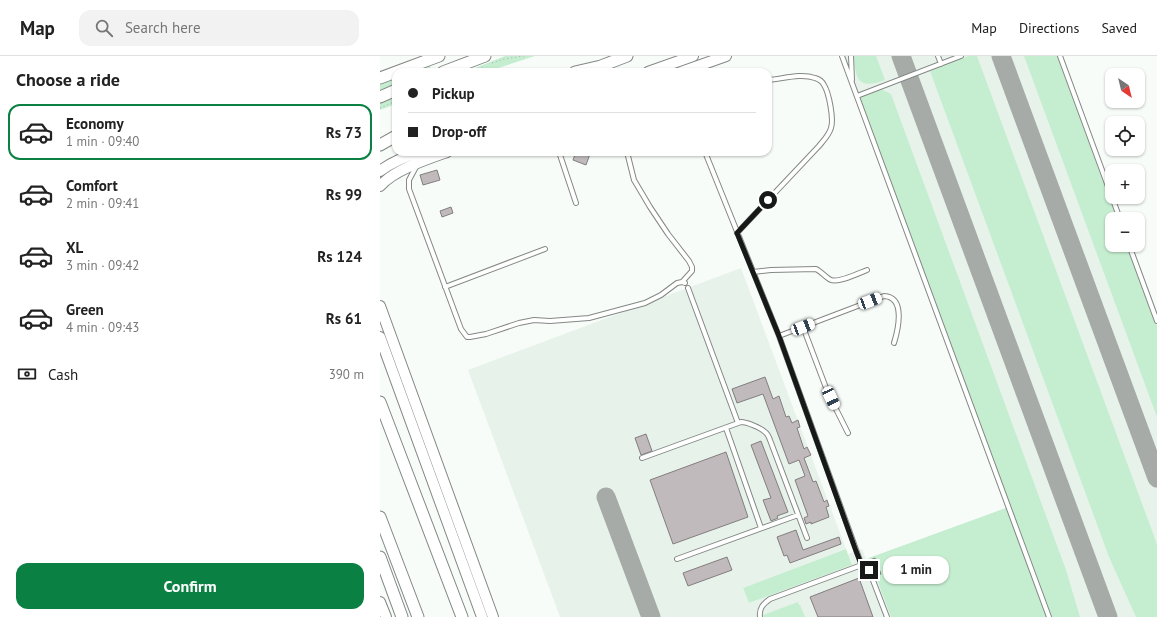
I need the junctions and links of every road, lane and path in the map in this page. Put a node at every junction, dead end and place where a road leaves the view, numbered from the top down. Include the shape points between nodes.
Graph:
1 (439, 56) edge
2 (524, 56) edge
3 (627, 56) edge
4 (693, 56) edge
5 (726, 56) edge
6 (842, 56) edge
7 (851, 56) edge
8 (938, 56) edge
9 (961, 56) edge
10 (1060, 56) edge
11 (485, 62) edge
12 (941, 64) junction
13 (407, 68) edge
14 (460, 68) edge
15 (592, 68) edge
16 (659, 68) edge
17 (699, 68) edge
18 (392, 74) edge
19 (380, 78) edge
20 (772, 80) edge
21 (852, 83) junction
22 (392, 92) edge
23 (857, 96) junction
24 (380, 97) edge
25 (392, 104) edge
26 (380, 108) edge
27 (392, 138) edge
28 (380, 145) edge
29 (560, 156) edge
30 (628, 156) edge
31 (707, 156) edge
32 (419, 157) edge
33 (380, 171) edge
34 (380, 186) edge
35 (576, 203) dead end
36 (1117, 212) edge
37 (737, 233) junction
38 (545, 249) dead end
39 (1132, 252) edge
40 (867, 270) dead end
41 (753, 272) junction
42 (445, 287) junction
43 (688, 288) dead end
44 (380, 306) edge
45 (1157, 321) edge
46 (803, 327) junction
47 (779, 336) junction
48 (380, 337) edge
49 (894, 343) dead end
50 (380, 402) edge
51 (738, 423) junction
52 (726, 428) junction
53 (848, 433) dead end
54 (642, 458) dead end
55 (798, 515) junction
56 (380, 517) edge
57 (761, 528) junction
58 (806, 538) dead end
59 (380, 557) edge
60 (677, 559) dead end
61 (862, 566) junction
62 (380, 571) edge
63 (380, 602) edge
64 (398, 606) junction
65 (386, 617) edge
66 (402, 617) edge
67 (418, 617) edge
68 (462, 617) edge
69 (482, 617) edge
70 (493, 617) edge
71 (760, 617) edge
72 (887, 617) edge
73 (1049, 617) edge

1 - 13 main road
2 - 11 path
3 - 15 main road
4 - 16 street
5 - 17 street
6 - 21 lane
7 - 21 lane
8 - 12 lane
9 - 12 lane
10 - 36 lane
11 - 14 main road
12 - 23 lane
18 - 19 main road
20 - 37 lane via 804,76 820,80 827,92 831,128 819,146
21 - 23 lane
22 - 24 main road
23 - 73 lane
25 - 26 path
27 - 28 main road
29 - 35 lane
30 - 42 lane via 634,180 661,223 690,261 692,271 684,283 677,283 661,295 644,302 589,318 534,320 470,337 461,329
31 - 37 lane
32 - 33 street via 403,157
32 - 34 street
32 - 42 lane via 409,180 409,188
37 - 41 lane
38 - 42 lane
39 - 45 lane
40 - 41 lane via 839,281 829,279 816,269
41 - 47 lane
43 - 51 lane
44 - 70 street
46 - 47 lane
46 - 49 lane via 884,296 890,296 897,304 899,322
46 - 53 lane via 828,393
47 - 61 lane
48 - 69 street
50 - 68 main road
51 - 52 lane
51 - 55 lane via 748,423 766,432
52 - 54 lane
52 - 57 lane
55 - 57 lane
55 - 58 lane
56 - 67 main road
57 - 60 lane
59 - 64 main road
61 - 71 lane via 770,599 761,606
61 - 72 lane via 871,574
62 - 64 lane via 388,593
63 - 65 street
64 - 66 main road

